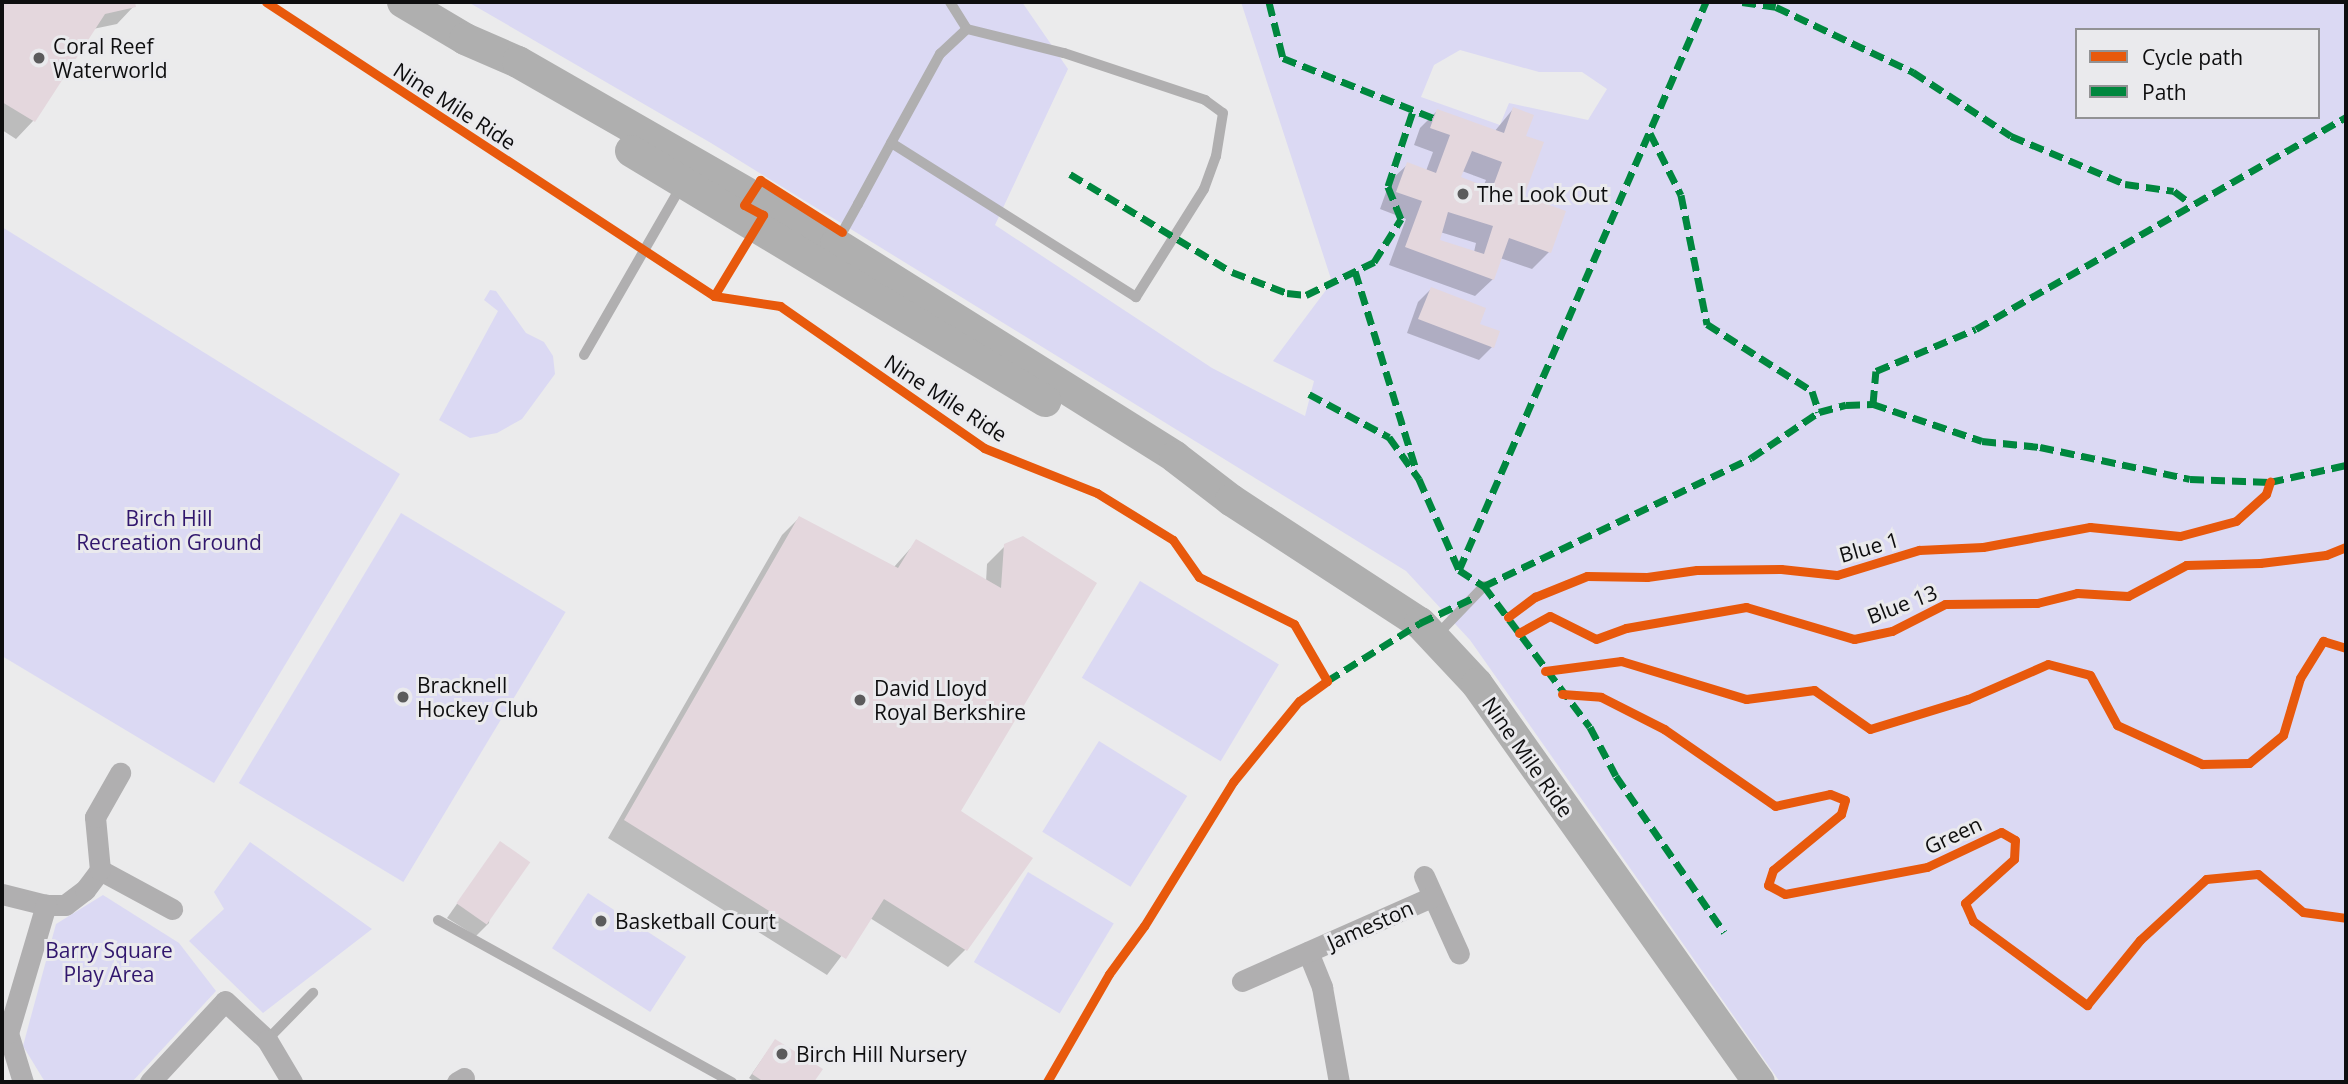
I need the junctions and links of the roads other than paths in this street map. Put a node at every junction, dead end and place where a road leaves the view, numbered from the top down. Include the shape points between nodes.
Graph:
1 (403, 2) edge
2 (950, 2) edge
3 (967, 29) junction
4 (891, 143) junction
5 (689, 172) junction
6 (830, 256) junction
7 (584, 355) dead end
8 (1484, 586) dead end
9 (1436, 637) junction
10 (120, 773) dead end
11 (100, 870) junction
12 (1424, 876) dead end
13 (2, 894) edge
14 (1432, 897) junction
15 (46, 905) junction
16 (172, 909) dead end
17 (439, 920) dead end
18 (1308, 952) junction
19 (1459, 954) dead end
20 (1242, 981) dead end
21 (313, 993) dead end
22 (267, 1040) junction
23 (23, 1082) edge
24 (150, 1082) edge
25 (292, 1082) edge
26 (732, 1082) edge
27 (1339, 1082) edge
28 (1759, 1082) edge

1 - 5 main road, Nine Mile Ride via 465,39 510,79
2 - 3 lane
3 - 4 lane via 940,54
3 - 4 lane via 1064,53 1205,100 1223,113 1204,189 1136,297
4 - 6 lane
5 - 6 main road, Nine Mile Ride
5 - 7 lane
6 - 9 main road, Nine Mile Ride via 1165,473 1231,500 1389,599
8 - 9 lane
9 - 28 main road, Nine Mile Ride via 1476,684
10 - 11 street via 95,817
11 - 15 street via 85,890 65,905
11 - 16 street
12 - 14 street, Jameston
13 - 15 street
14 - 18 street, Jameston
14 - 19 street, Jameston
15 - 23 street via 8,1033
17 - 26 lane
18 - 20 street, Jameston
18 - 27 street, Jameston via 1322,987
21 - 22 lane
22 - 24 street via 225,1001
22 - 25 street

